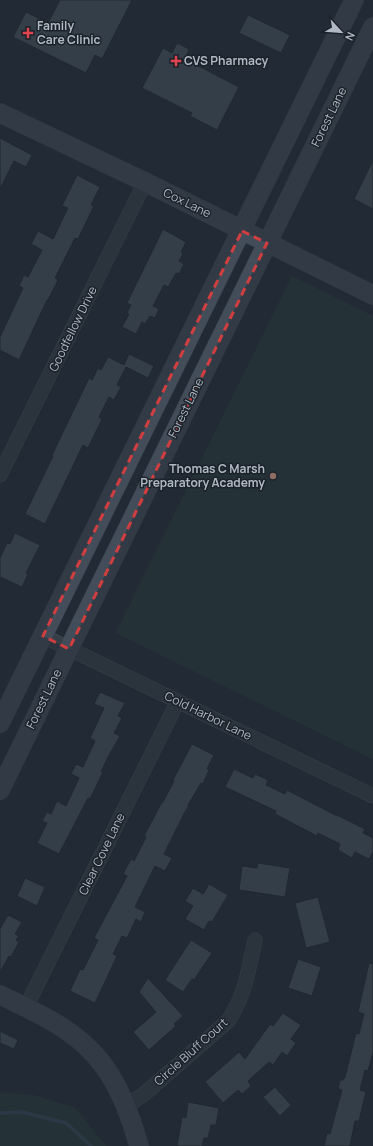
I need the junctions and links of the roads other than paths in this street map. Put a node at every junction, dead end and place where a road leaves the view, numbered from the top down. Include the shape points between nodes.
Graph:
1 (350, 8) edge
2 (372, 28) edge
3 (0, 113) edge
4 (145, 182) junction
5 (242, 231) junction
6 (267, 243) junction
7 (373, 295) edge
8 (0, 475) edge
9 (43, 636) junction
10 (69, 649) junction
11 (178, 701) junction
12 (0, 723) edge
13 (0, 790) edge
14 (373, 796) edge
15 (255, 940) dead end
16 (0, 995) edge
17 (26, 1007) junction
18 (125, 1106) junction
19 (139, 1146) edge

1 - 2 main road
1 - 5 main road
2 - 6 main road, Forest Lane
3 - 4 main road, Cox Lane
4 - 5 main road, Cox Lane
4 - 8 street, Goodfellow Drive
5 - 6 main road, Cox Lane
5 - 9 main road
6 - 7 main road, Cox Lane
6 - 10 main road, Forest Lane
9 - 10 street, Cold Harbor Lane
9 - 12 main road
10 - 11 street, Cold Harbor Lane
10 - 13 main road, Forest Lane
11 - 14 street, Cold Harbor Lane
11 - 17 street, Clear Cove Lane
15 - 18 street, Circle Bluff Court via 244,988 228,1021 143,1095
16 - 17 main road
17 - 18 main road via 69,1032 95,1055 114,1082
18 - 19 main road

